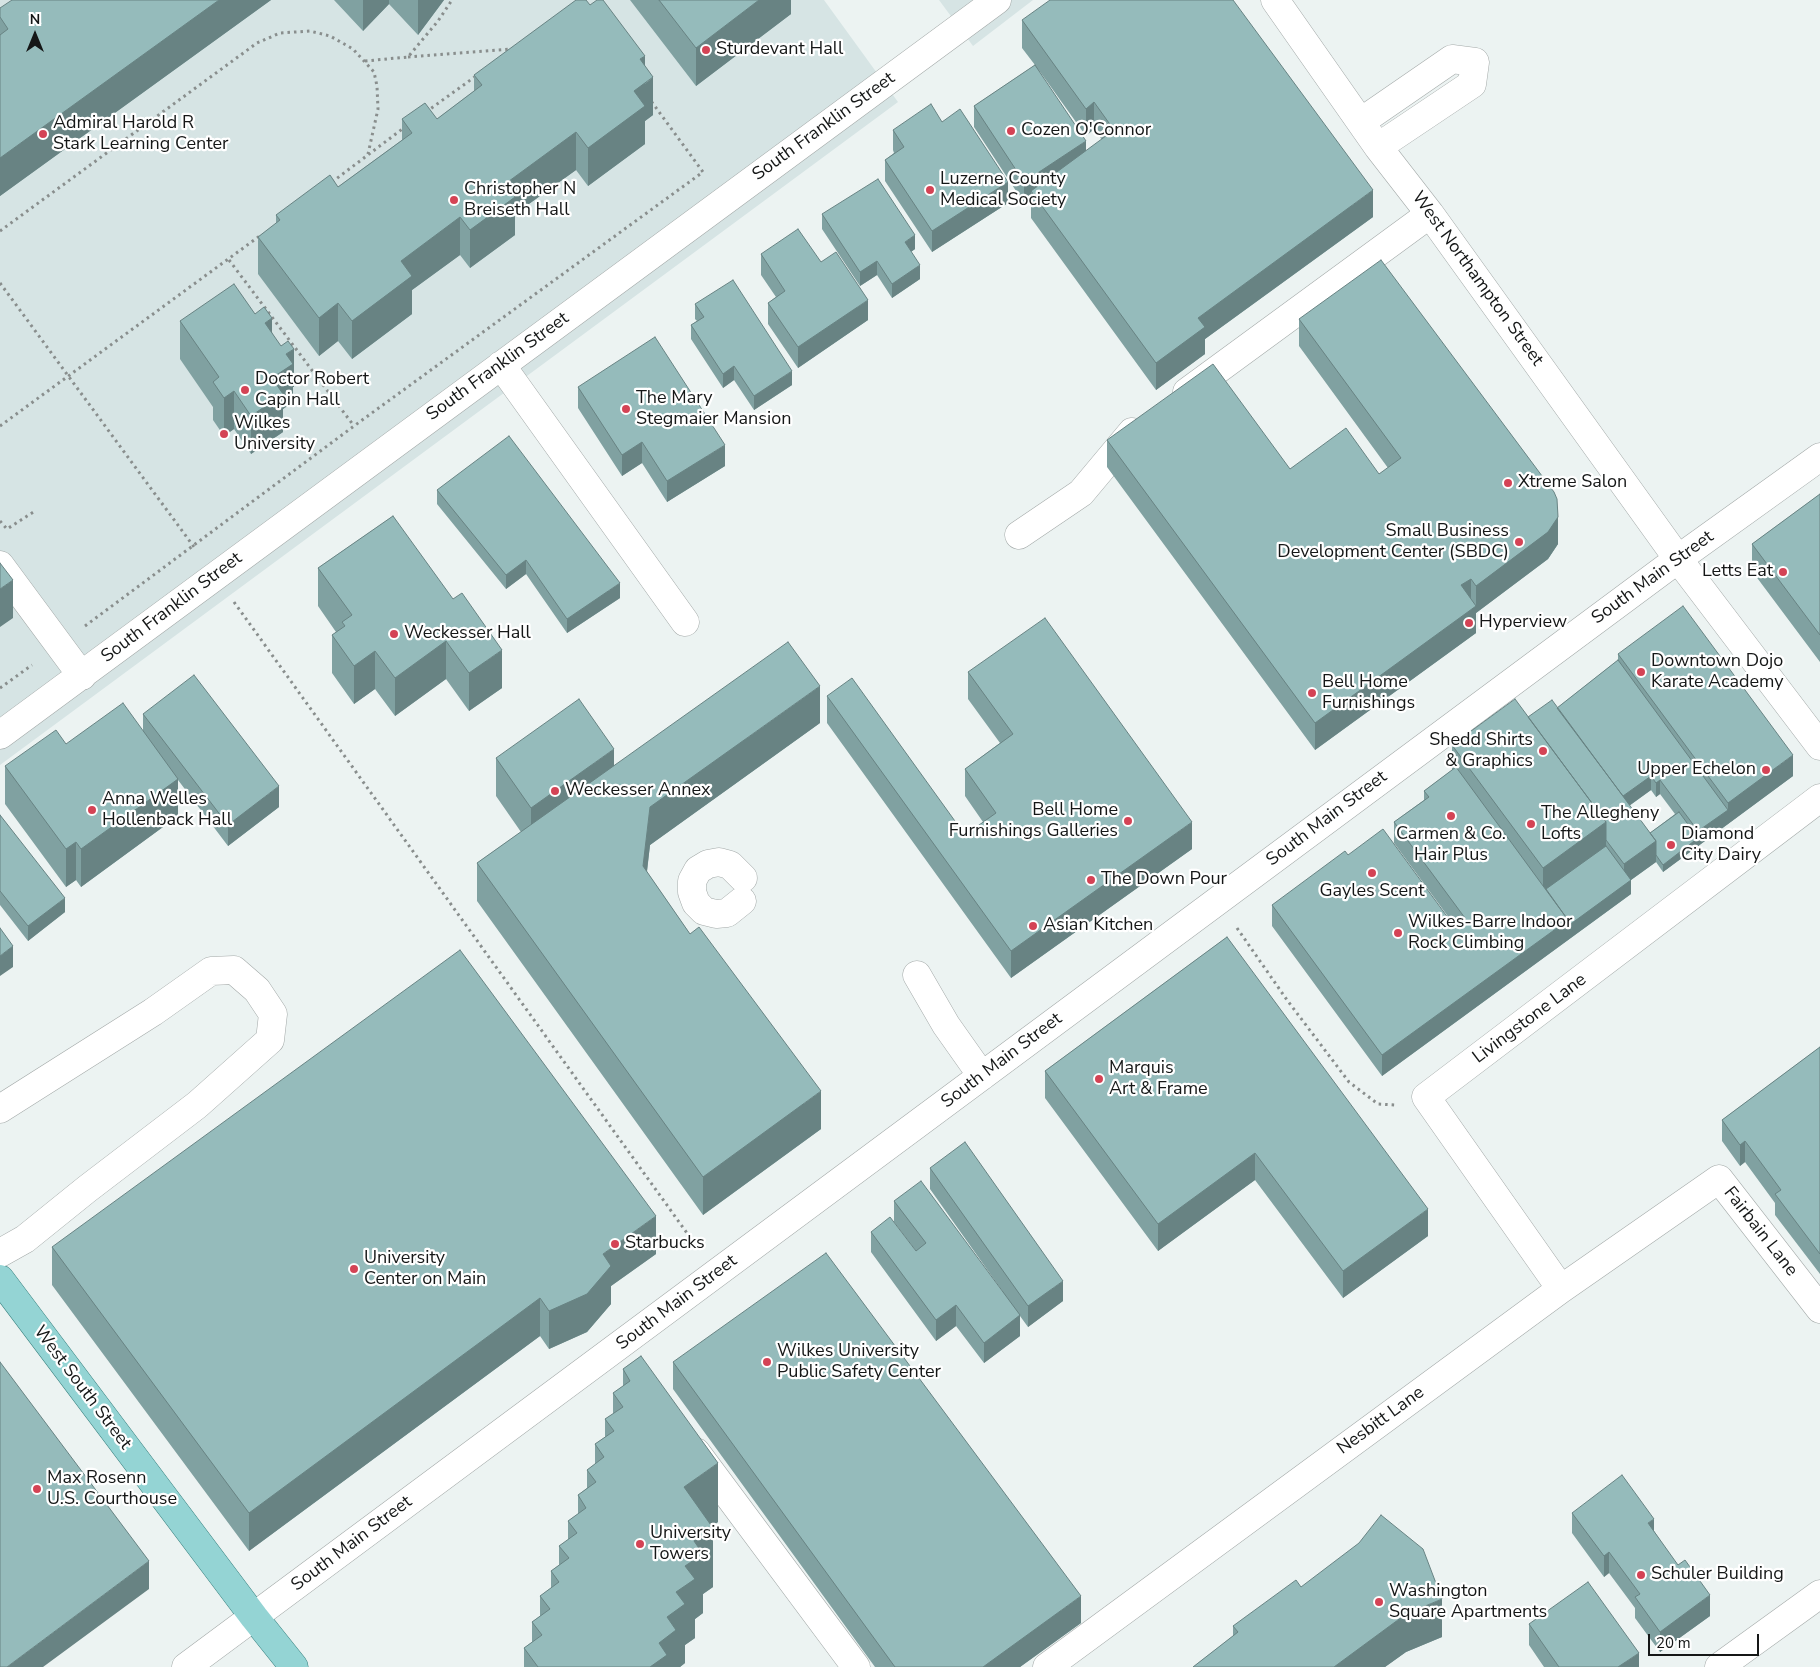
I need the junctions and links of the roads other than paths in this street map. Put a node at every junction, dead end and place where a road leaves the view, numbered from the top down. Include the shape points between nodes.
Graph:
1 (996, 0) edge
2 (1275, 0) edge
3 (1362, 121) junction
4 (1378, 147) junction
5 (1430, 214) junction
6 (501, 365) junction
7 (1820, 457) edge
8 (1020, 535) dead end
9 (1678, 558) junction
10 (0, 565) edge
11 (685, 622) dead end
12 (82, 676) junction
13 (0, 735) edge
14 (1820, 746) edge
15 (1820, 798) edge
16 (917, 975) dead end
17 (982, 1076) junction
18 (0, 1109) edge
19 (1719, 1179) joint
20 (0, 1253) edge
21 (0, 1279) edge
22 (1561, 1289) junction
23 (1820, 1309) edge
24 (618, 1347) junction
25 (634, 1369) edge
26 (681, 1431) edge
27 (1820, 1594) edge
28 (254, 1617) junction
29 (186, 1667) edge
30 (294, 1667) edge
31 (856, 1667) edge
32 (1047, 1667) edge
33 (1719, 1667) edge

1 - 6 street, South Franklin Street
2 - 3 street, West Northampton Street
3 - 4 street, West Northampton Street
3 - 4 street via 1452,59 1475,62 1472,84
4 - 5 street, West Northampton Street
5 - 8 street via 1129,434 1081,493
5 - 9 street, West Northampton Street
6 - 11 street
6 - 12 street, South Franklin Street
7 - 9 street, South Main Street
9 - 14 street, West Northampton Street
9 - 17 street, South Main Street
10 - 12 street
12 - 13 street, South Franklin Street
15 - 22 street, Livingstone Lane via 1426,1097
16 - 17 street via 946,1025
17 - 24 street, South Main Street
18 - 20 street via 153,1012 211,971 234,970 257,990 273,1014 270,1040 197,1105 25,1239
19 - 22 street, Nesbitt Lane
19 - 23 street, Fairbain Lane
21 - 28 main road, West South Street
22 - 32 street, Nesbitt Lane
24 - 25 street
24 - 28 street, South Main Street
26 - 31 street
27 - 33 street
28 - 29 street, South Main Street
28 - 30 main road, West South Street

